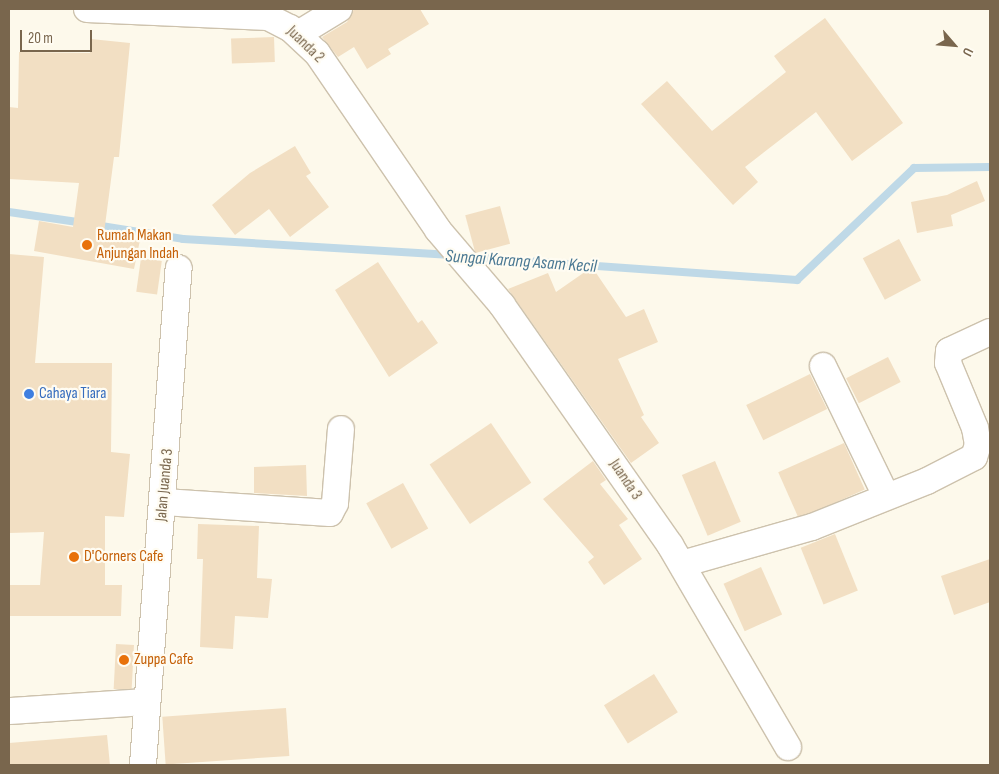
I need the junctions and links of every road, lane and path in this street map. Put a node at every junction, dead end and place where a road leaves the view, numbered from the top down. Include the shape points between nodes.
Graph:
1 (87, 9) edge
2 (339, 9) edge
3 (257, 12) edge
4 (298, 34) junction
5 (438, 230) joint
6 (179, 268) dead end
7 (990, 332) edge
8 (823, 366) dead end
9 (341, 429) dead end
10 (886, 496) junction
11 (164, 502) junction
12 (682, 564) junction
13 (144, 702) junction
14 (9, 711) edge
15 (788, 747) dead end
16 (143, 765) edge

1 - 3 street, Juanda 2
2 - 4 street
3 - 4 street, Juanda 2
4 - 5 street, Juanda 2 via 326,64
5 - 12 street, Juanda 3 via 502,305
6 - 11 street, Jalan Juanda 3
7 - 10 street via 949,352 948,362 975,428 978,446 974,457
8 - 10 street
9 - 11 street via 336,503 330,512
10 - 12 street via 812,527
11 - 13 street, Jalan Juanda 3
12 - 15 street, Juanda 3
13 - 14 street
13 - 16 street, Jalan Juanda 3

